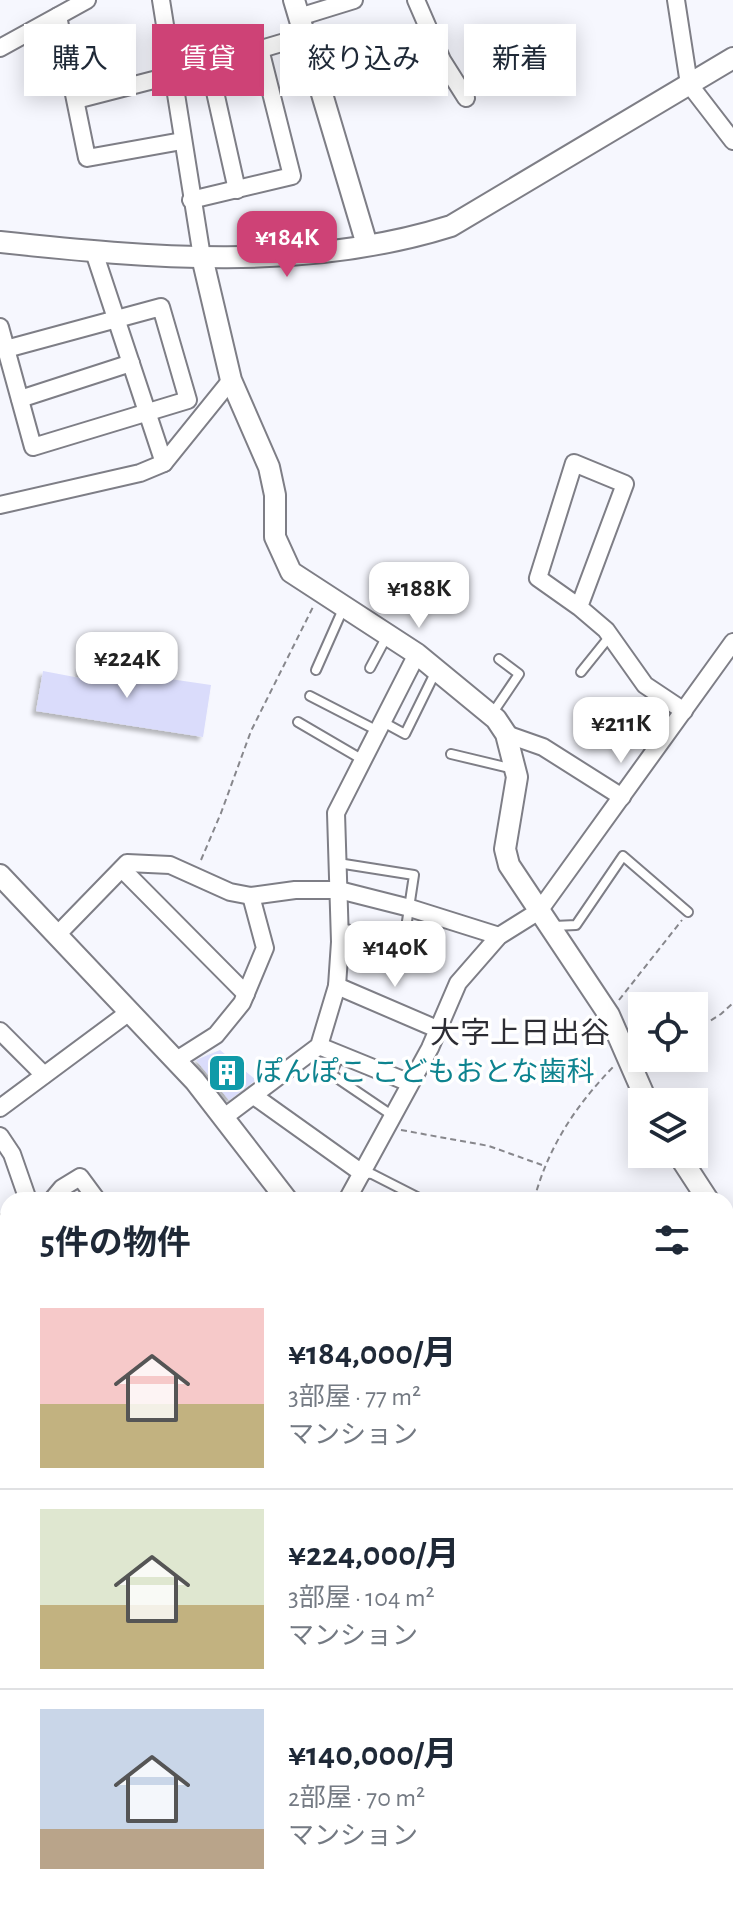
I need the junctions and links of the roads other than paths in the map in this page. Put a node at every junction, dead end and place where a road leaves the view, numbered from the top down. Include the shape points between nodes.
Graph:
1 (87, 0) edge
2 (161, 0) edge
3 (354, 0) edge
4 (416, 0) edge
5 (676, 0) edge
6 (58, 16) junction
7 (300, 18) edge
8 (165, 24) edge
9 (264, 46) edge
10 (0, 48) edge
11 (733, 58) edge
12 (264, 65) edge
13 (152, 80) edge
14 (689, 84) junction
15 (176, 96) edge
16 (216, 96) edge
17 (466, 98) dead end
18 (76, 100) junction
19 (182, 141) junction
20 (733, 141) edge
21 (237, 190) junction
22 (191, 200) junction
23 (0, 242) edge
24 (367, 245) junction
25 (94, 252) junction
26 (202, 257) junction
27 (116, 319) junction
28 (0, 327) edge
29 (6, 349) junction
30 (131, 363) junction
31 (231, 380) junction
32 (20, 399) junction
33 (147, 412) junction
34 (164, 463) junction
35 (0, 505) edge
36 (344, 607) junction
37 (579, 607) junction
38 (388, 635) junction
39 (610, 636) junction
40 (733, 642) edge
41 (417, 654) junction
42 (499, 659) dead end
43 (370, 668) dead end
44 (316, 670) dead end
45 (436, 670) junction
46 (581, 672) dead end
47 (310, 696) dead end
48 (684, 711) junction
49 (492, 715) junction
50 (298, 722) dead end
51 (380, 726) junction
52 (506, 734) junction
53 (451, 754) dead end
54 (363, 760) junction
55 (515, 769) junction
56 (622, 797) junction
57 (338, 863) junction
58 (122, 869) junction
59 (0, 875) edge
60 (339, 890) junction
61 (251, 896) junction
62 (410, 908) junction
63 (688, 912) road end
64 (544, 919) junction
65 (340, 928) junction
66 (56, 936) junction
67 (499, 936) junction
68 (337, 986) junction
69 (246, 994) junction
70 (128, 1013) junction
71 (437, 1029) junction
72 (1, 1033) edge
73 (319, 1046) junction
74 (340, 1055) junction
75 (175, 1061) junction
76 (44, 1075) junction
77 (410, 1083) junction
78 (641, 1088) edge
79 (254, 1096) junction
80 (0, 1108) edge
81 (223, 1118) junction
82 (390, 1122) junction
83 (0, 1136) edge
84 (687, 1168) edge
85 (362, 1173) junction
86 (25, 1192) edge
87 (59, 1192) edge
88 (91, 1192) edge
89 (281, 1192) edge
90 (351, 1192) edge
91 (407, 1192) edge
92 (703, 1192) edge

1 - 6 street
2 - 8 street
3 - 7 street
4 - 17 street via 442,60
5 - 14 street
6 - 10 street
6 - 18 street
7 - 9 street
7 - 24 street
11 - 14 street
12 - 21 street via 292,176
13 - 18 street
14 - 20 street
14 - 24 street via 451,226
15 - 19 street
16 - 21 street
18 - 19 street via 87,158
19 - 22 street
21 - 22 street
22 - 26 street
23 - 25 street
24 - 26 street via 285,257
25 - 26 street
25 - 27 street
26 - 31 street
27 - 29 street
27 - 30 street
27 - 33 street via 161,307 188,400
28 - 29 street
29 - 32 street
30 - 32 street
30 - 33 street
31 - 34 street
31 - 36 street via 269,467 275,537 283,557 291,572
32 - 33 street via 33,447
33 - 34 street
34 - 35 street
36 - 38 street
36 - 44 lane
37 - 37 street via 538,578 574,463 625,484
37 - 39 street
38 - 41 street
38 - 43 lane
39 - 46 lane
39 - 48 street via 645,685
40 - 48 street
41 - 45 street
41 - 51 street
42 - 49 lane via 519,674
45 - 49 street
45 - 51 lane via 405,734
47 - 51 lane
48 - 56 street
49 - 52 street
50 - 54 lane
51 - 54 street
52 - 55 street
52 - 56 street via 543,747
53 - 55 lane
54 - 57 street via 336,813
55 - 64 street via 505,849 509,865
56 - 64 street
57 - 60 street
57 - 62 lane via 414,875
58 - 61 street via 127,863 170,865
58 - 66 street
58 - 69 street
59 - 66 street
60 - 61 street
60 - 62 street
60 - 65 street
61 - 69 street via 265,948
62 - 65 lane via 404,941
62 - 67 street
63 - 64 lane via 623,856 576,925
64 - 67 street
64 - 78 street via 606,1010
65 - 68 street
66 - 70 street
67 - 71 street via 458,983
68 - 71 street
68 - 73 street
69 - 75 street via 216,1035
70 - 75 street
70 - 76 street
71 - 77 street
72 - 76 street
73 - 74 street
73 - 79 street
74 - 77 street
74 - 82 lane via 331,1074
75 - 81 street
76 - 80 street
77 - 82 street
79 - 81 street
79 - 85 street
81 - 89 street
82 - 85 street
83 - 86 street
84 - 92 street
85 - 90 street
85 - 91 lane
87 - 88 street via 80,1177

